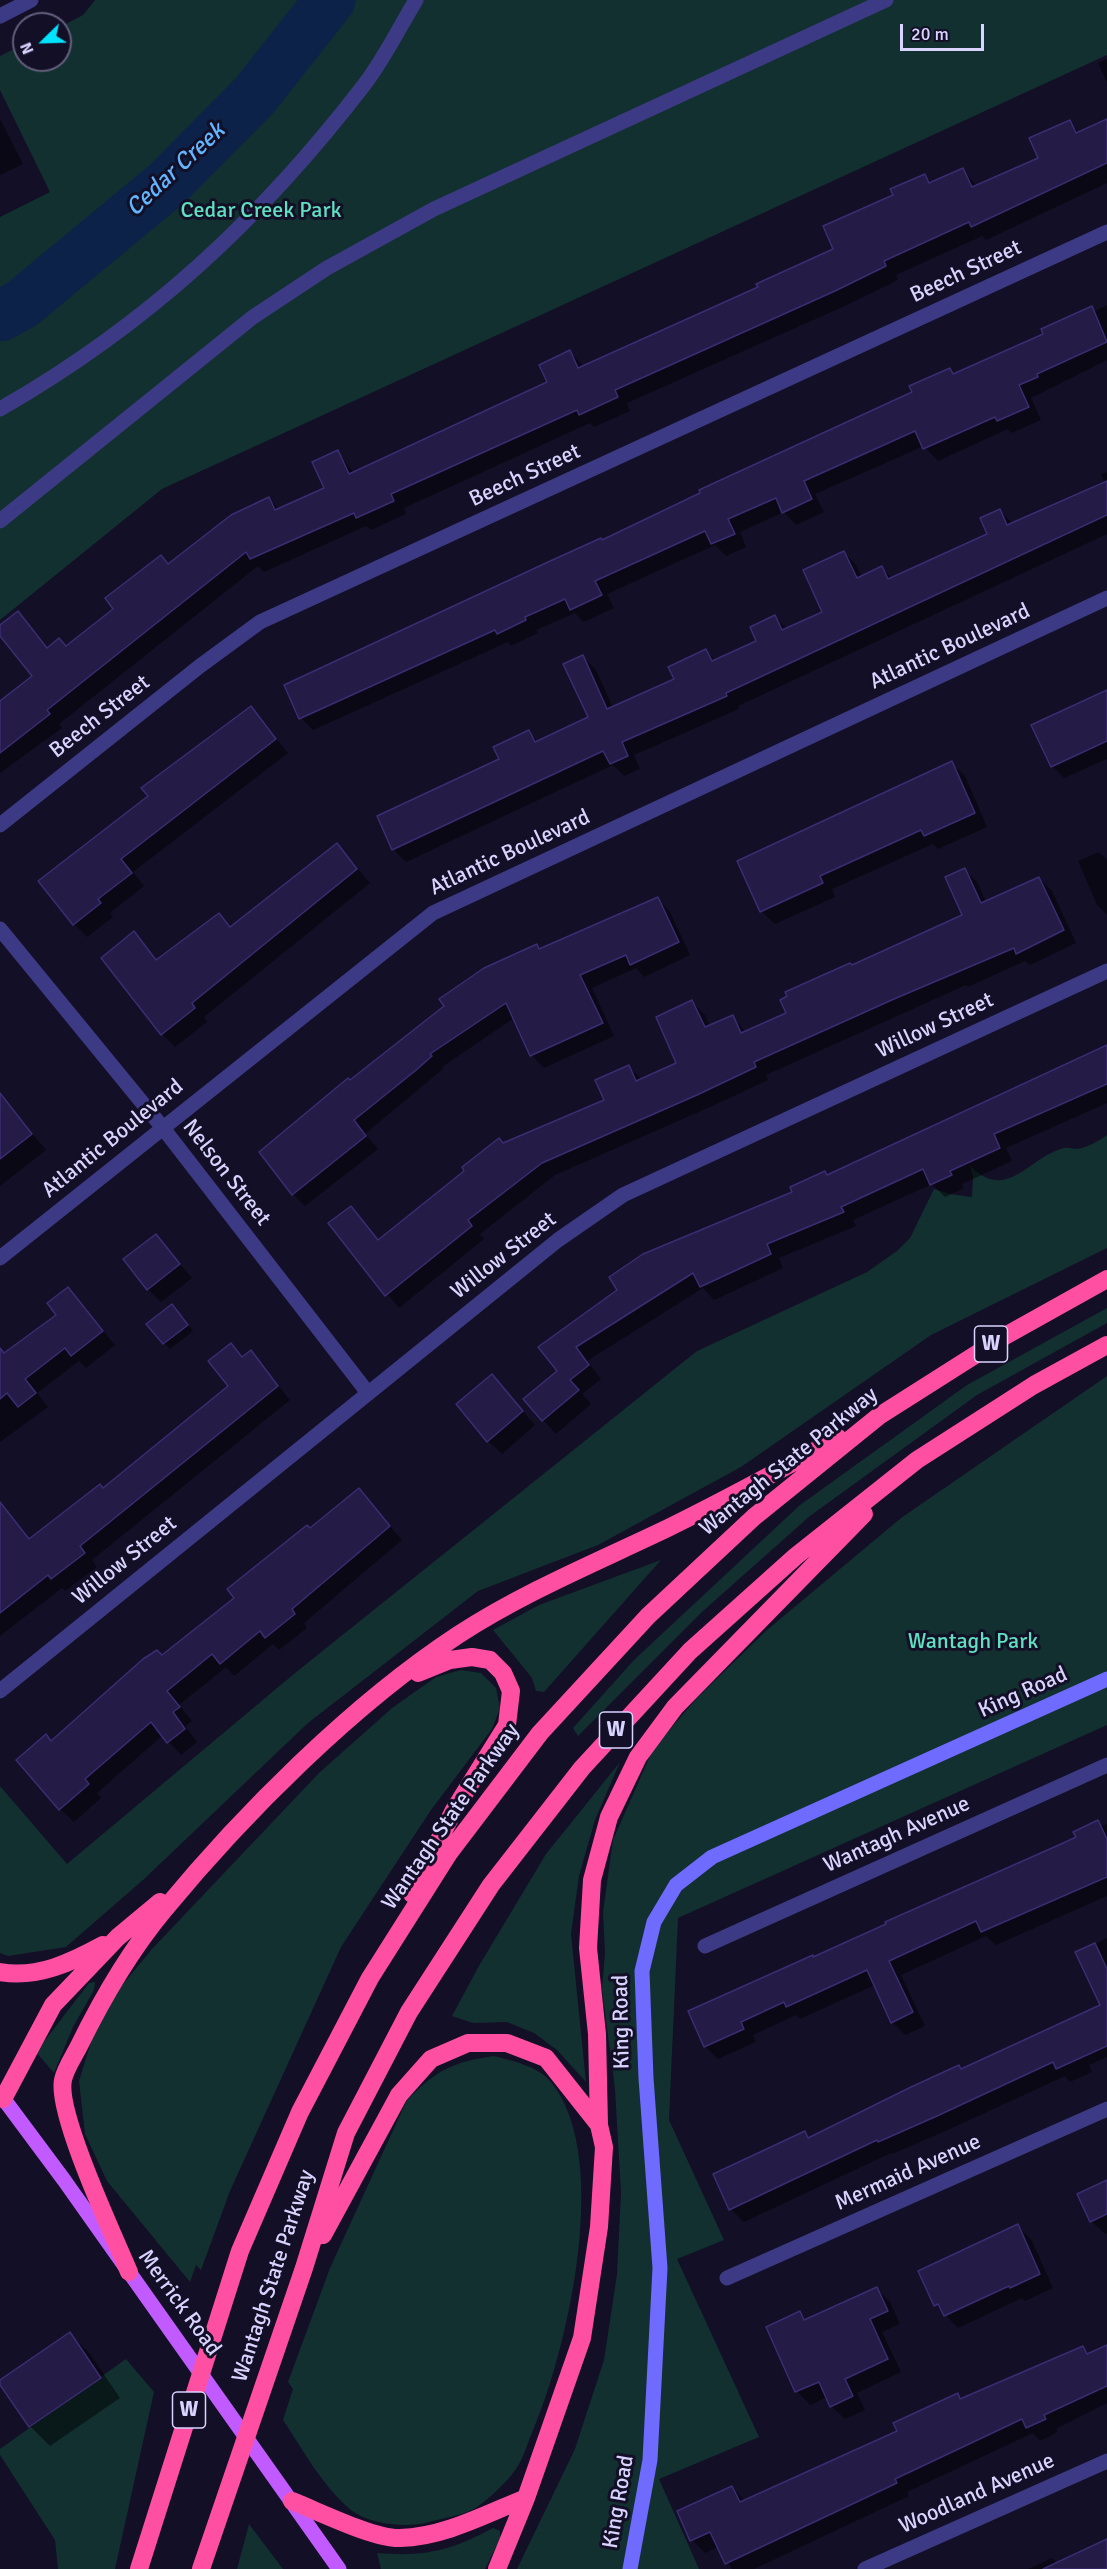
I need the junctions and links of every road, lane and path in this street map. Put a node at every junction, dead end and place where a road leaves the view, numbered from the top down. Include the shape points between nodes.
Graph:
1 (31, 0) edge
2 (416, 0) edge
3 (886, 0) edge
4 (0, 16) edge
5 (1107, 232) edge
6 (0, 409) edge
7 (0, 521) edge
8 (1107, 598) edge
9 (0, 825) edge
10 (0, 929) edge
11 (1107, 971) edge
12 (163, 1128) junction
13 (0, 1258) edge
14 (1107, 1279) edge
15 (1107, 1345) edge
16 (368, 1393) junction
17 (879, 1416) junction
18 (917, 1460) junction
19 (1107, 1679) edge
20 (394, 1682) junction
21 (0, 1691) edge
22 (1107, 1765) edge
23 (196, 1871) junction
24 (118, 1937) junction
25 (705, 1946) dead end
26 (0, 1972) edge
27 (328, 2059) junction
28 (1, 2098) edge
29 (1107, 2109) edge
30 (599, 2125) junction
31 (304, 2268) junction
32 (129, 2272) junction
33 (727, 2278) dead end
34 (1107, 2461) edge
35 (526, 2498) junction
36 (292, 2501) junction
37 (139, 2569) edge
38 (201, 2569) edge
39 (339, 2569) edge
40 (497, 2569) edge
41 (630, 2569) edge
42 (865, 2569) edge

1 - 4 street
2 - 6 street via 365,83 270,199 160,300 110,340
3 - 7 street via 434,209 327,268 253,317
5 - 9 street, Beech Street via 261,622
8 - 12 street, Atlantic Boulevard via 434,913
10 - 12 street, Nelson Street
11 - 16 street, Willow Street via 623,1195 558,1240
12 - 13 street, Atlantic Boulevard
12 - 16 street, Nelson Street
14 - 17 highway, Wantagh State Parkway / W via 1005,1335
15 - 18 highway, Wantagh State Parkway / W via 1034,1385
16 - 21 street, Willow Street
17 - 20 highway via 686,1519 513,1602 457,1636
17 - 27 highway, Wantagh State Parkway / W via 754,1517 648,1616 540,1733 449,1853 370,1978
18 - 30 highway via 675,1707 638,1756 623,1786 609,1816 592,1880 588,1948 597,2034
18 - 31 highway, Wantagh State Parkway / W via 796,1556 690,1651 582,1768 491,1886 409,2012 346,2133
19 - 41 street, King Road via 712,1857 676,1885 654,1922 642,1971 660,2268 650,2460
20 - 23 highway via 323,1744
20 - 27 highway via 450,1660 490,1660 503,1673 511,1691 507,1725 454,1810
22 - 25 street, Wantagh Avenue
23 - 24 highway
23 - 32 highway via 138,1941 102,1998 62,2080 66,2110 92,2186
24 - 26 highway via 64,1966 11,1974
24 - 28 highway via 53,2005
27 - 37 highway, Wantagh State Parkway / W via 300,2112 240,2251
28 - 32 main road, Merrick Road
29 - 33 street, Mermaid Avenue
30 - 31 highway via 546,2058 507,2043 468,2043 431,2059 399,2096
30 - 35 highway via 604,2148 599,2226 582,2338
31 - 38 highway, Wantagh State Parkway / W
32 - 36 main road, Merrick Road
34 - 42 street, Woodland Avenue
35 - 36 highway via 444,2531 398,2538 353,2526
35 - 40 highway
36 - 39 main road, Merrick Road

